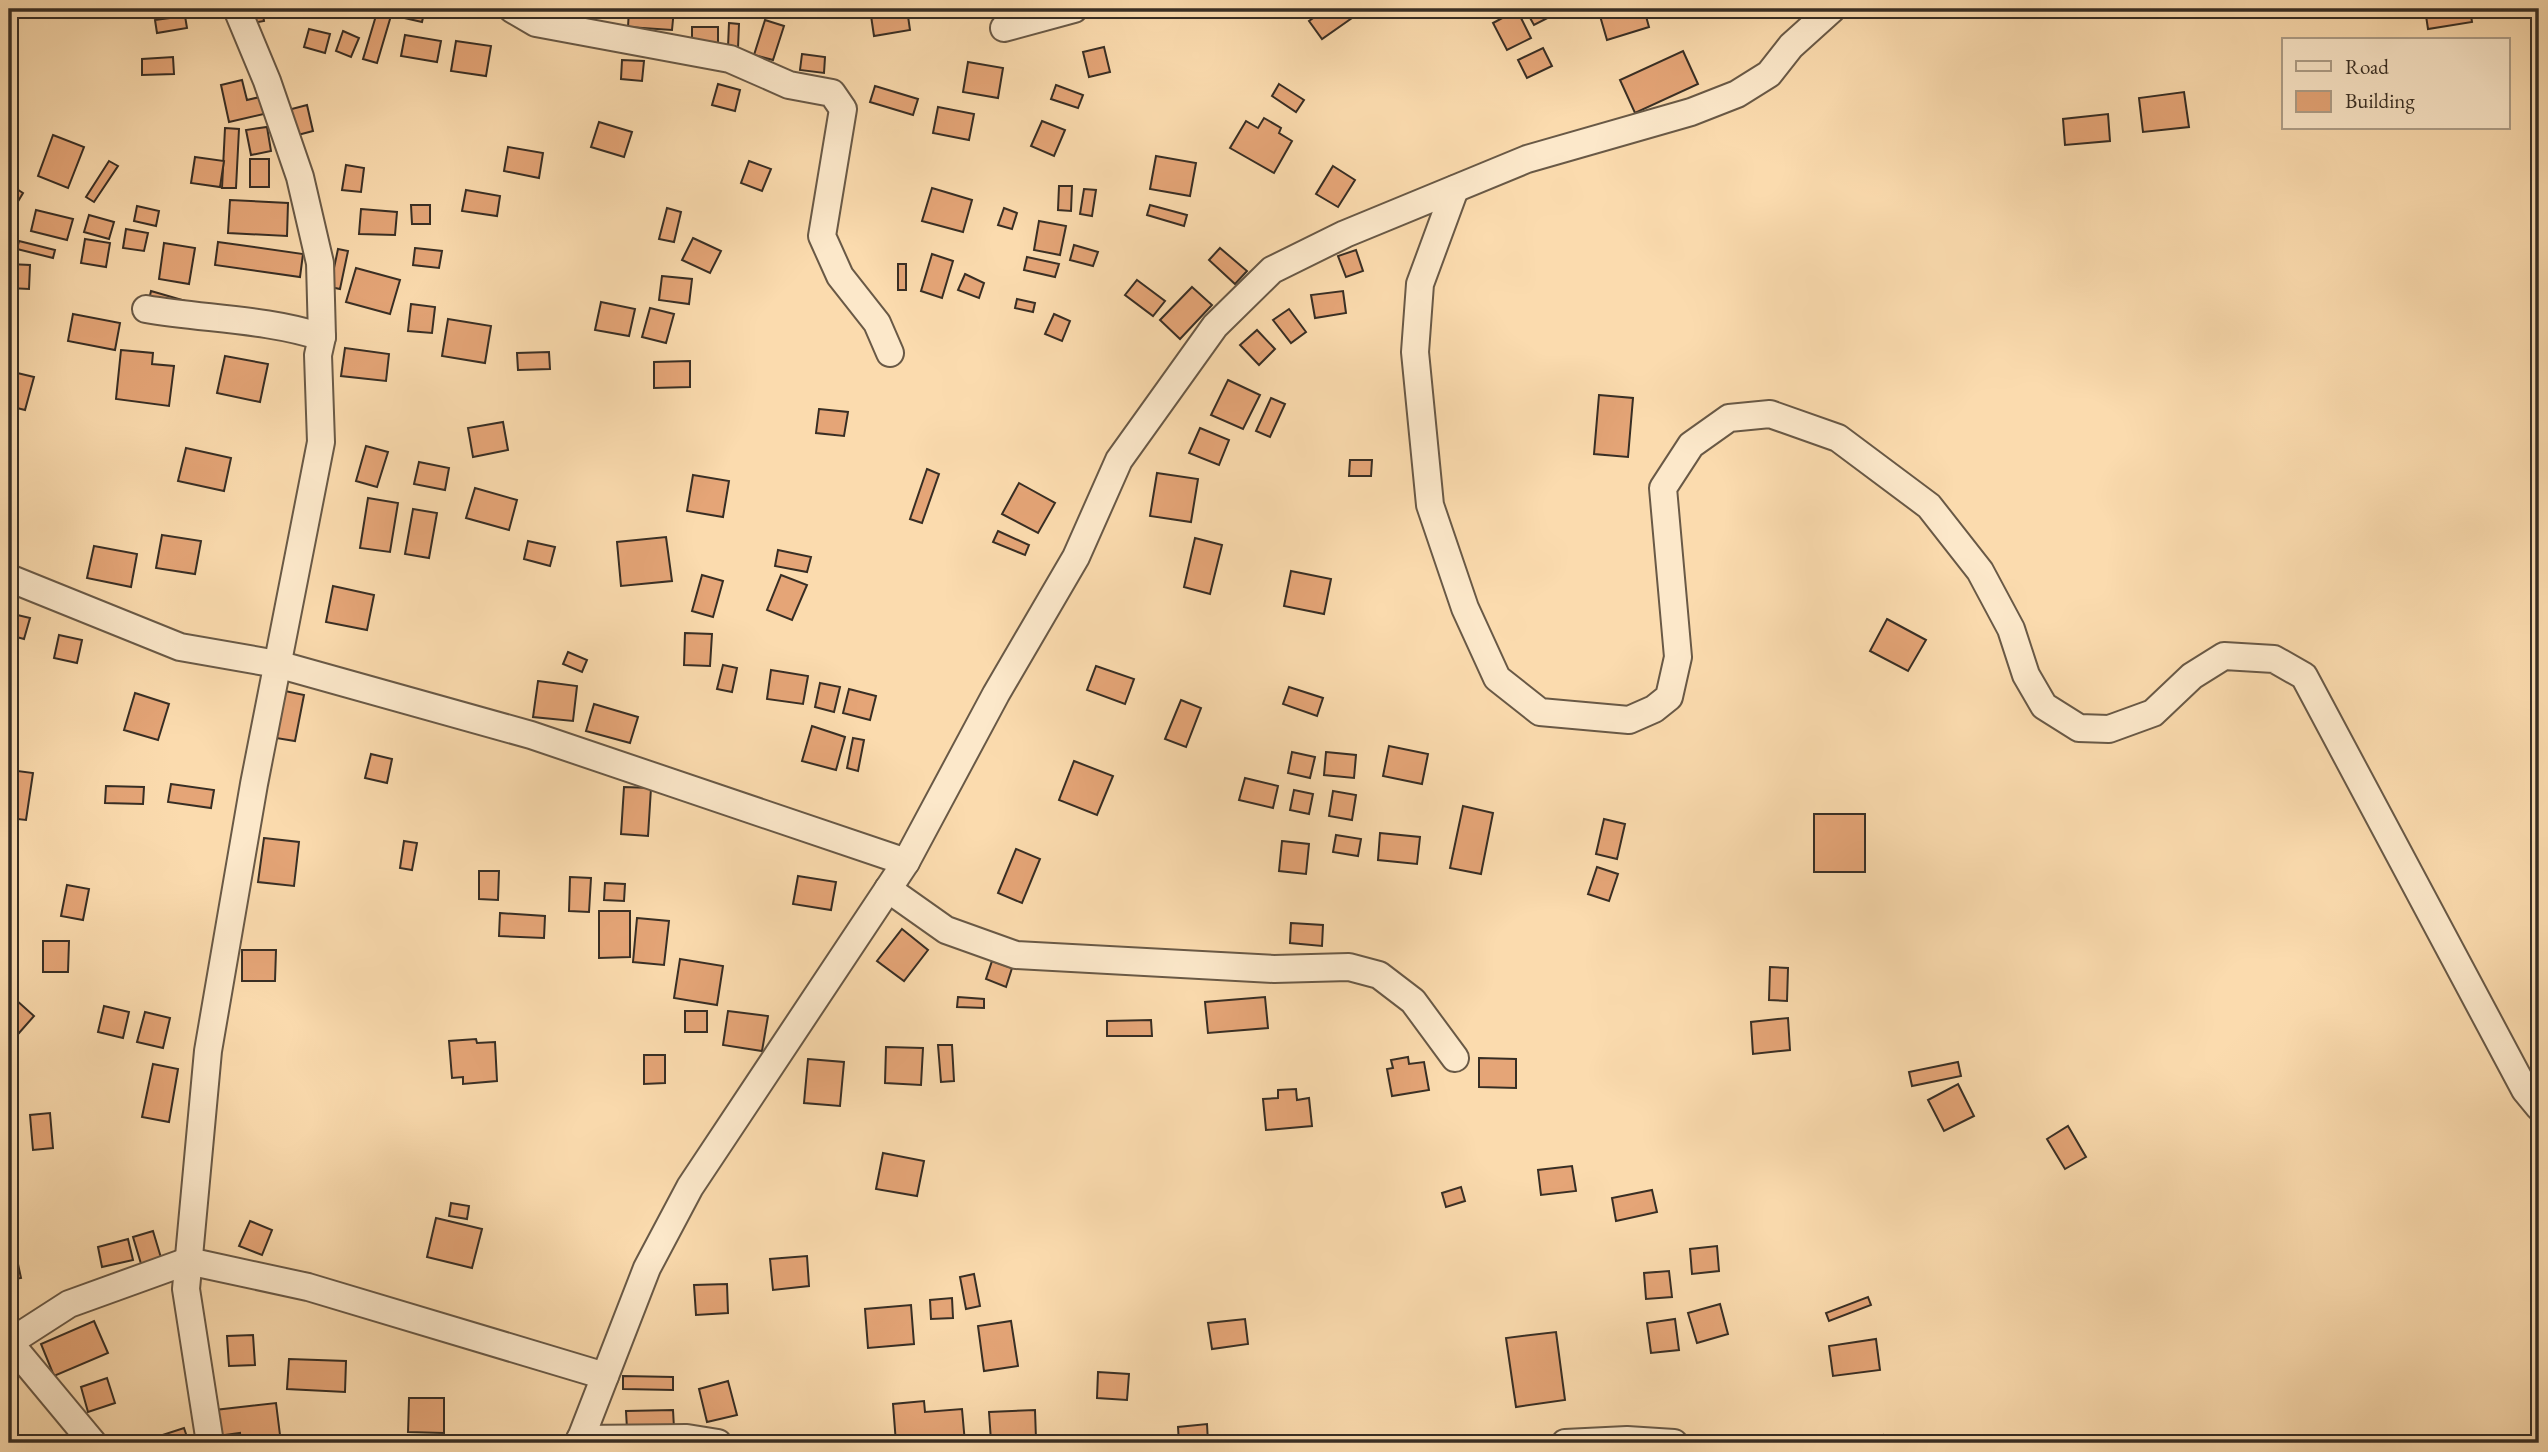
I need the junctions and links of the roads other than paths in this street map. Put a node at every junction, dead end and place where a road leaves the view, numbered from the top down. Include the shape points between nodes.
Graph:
1 (237, 9) edge
2 (512, 9) edge
3 (1074, 9) edge
4 (1832, 9) edge
5 (1004, 28) dead end
6 (1455, 189) junction
7 (146, 309) dead end
8 (322, 337) junction
9 (890, 354) dead end
10 (9, 578) edge
11 (277, 664) junction
12 (906, 862) junction
13 (888, 889) junction
14 (1455, 1058) dead end
15 (2539, 1107) edge
16 (188, 1261) junction
17 (9, 1342) edge
18 (605, 1376) junction
19 (580, 1441) edge
20 (93, 1443) edge
21 (210, 1443) edge
22 (718, 1443) edge
23 (1564, 1443) edge
24 (1674, 1443) edge

1 - 8 street via 300,177 320,263
2 - 9 street via 536,23 730,59 789,85 832,93 843,109 822,236 840,276 877,323
3 - 5 street
4 - 6 street via 1791,46 1769,74 1737,94 1691,112 1527,159
6 - 12 street via 1272,270 1214,327 1119,460 1076,556
6 - 15 street via 1420,284 1415,352 1430,505 1465,608 1497,678 1540,712 1629,720 1654,709 1669,698 1678,657 1663,488 1691,445 1729,418 1770,414 1839,438 1929,506 1980,571 2044,706 2079,728 2109,729 2153,713 2192,676 2224,656 2274,659 2304,676 2525,1090
7 - 8 street via 293,327
8 - 11 street via 318,355 321,442
10 - 11 street via 180,647
11 - 12 street via 531,735
11 - 16 street via 208,1051
12 - 13 street
13 - 14 street via 946,930 1016,955 1274,970 1349,967 1379,975 1413,1001
13 - 18 street via 690,1187 646,1268
16 - 17 street via 69,1304
16 - 18 street via 307,1287
16 - 21 street via 186,1289
17 - 20 street
18 - 19 street
19 - 22 street via 687,1438
23 - 24 street

